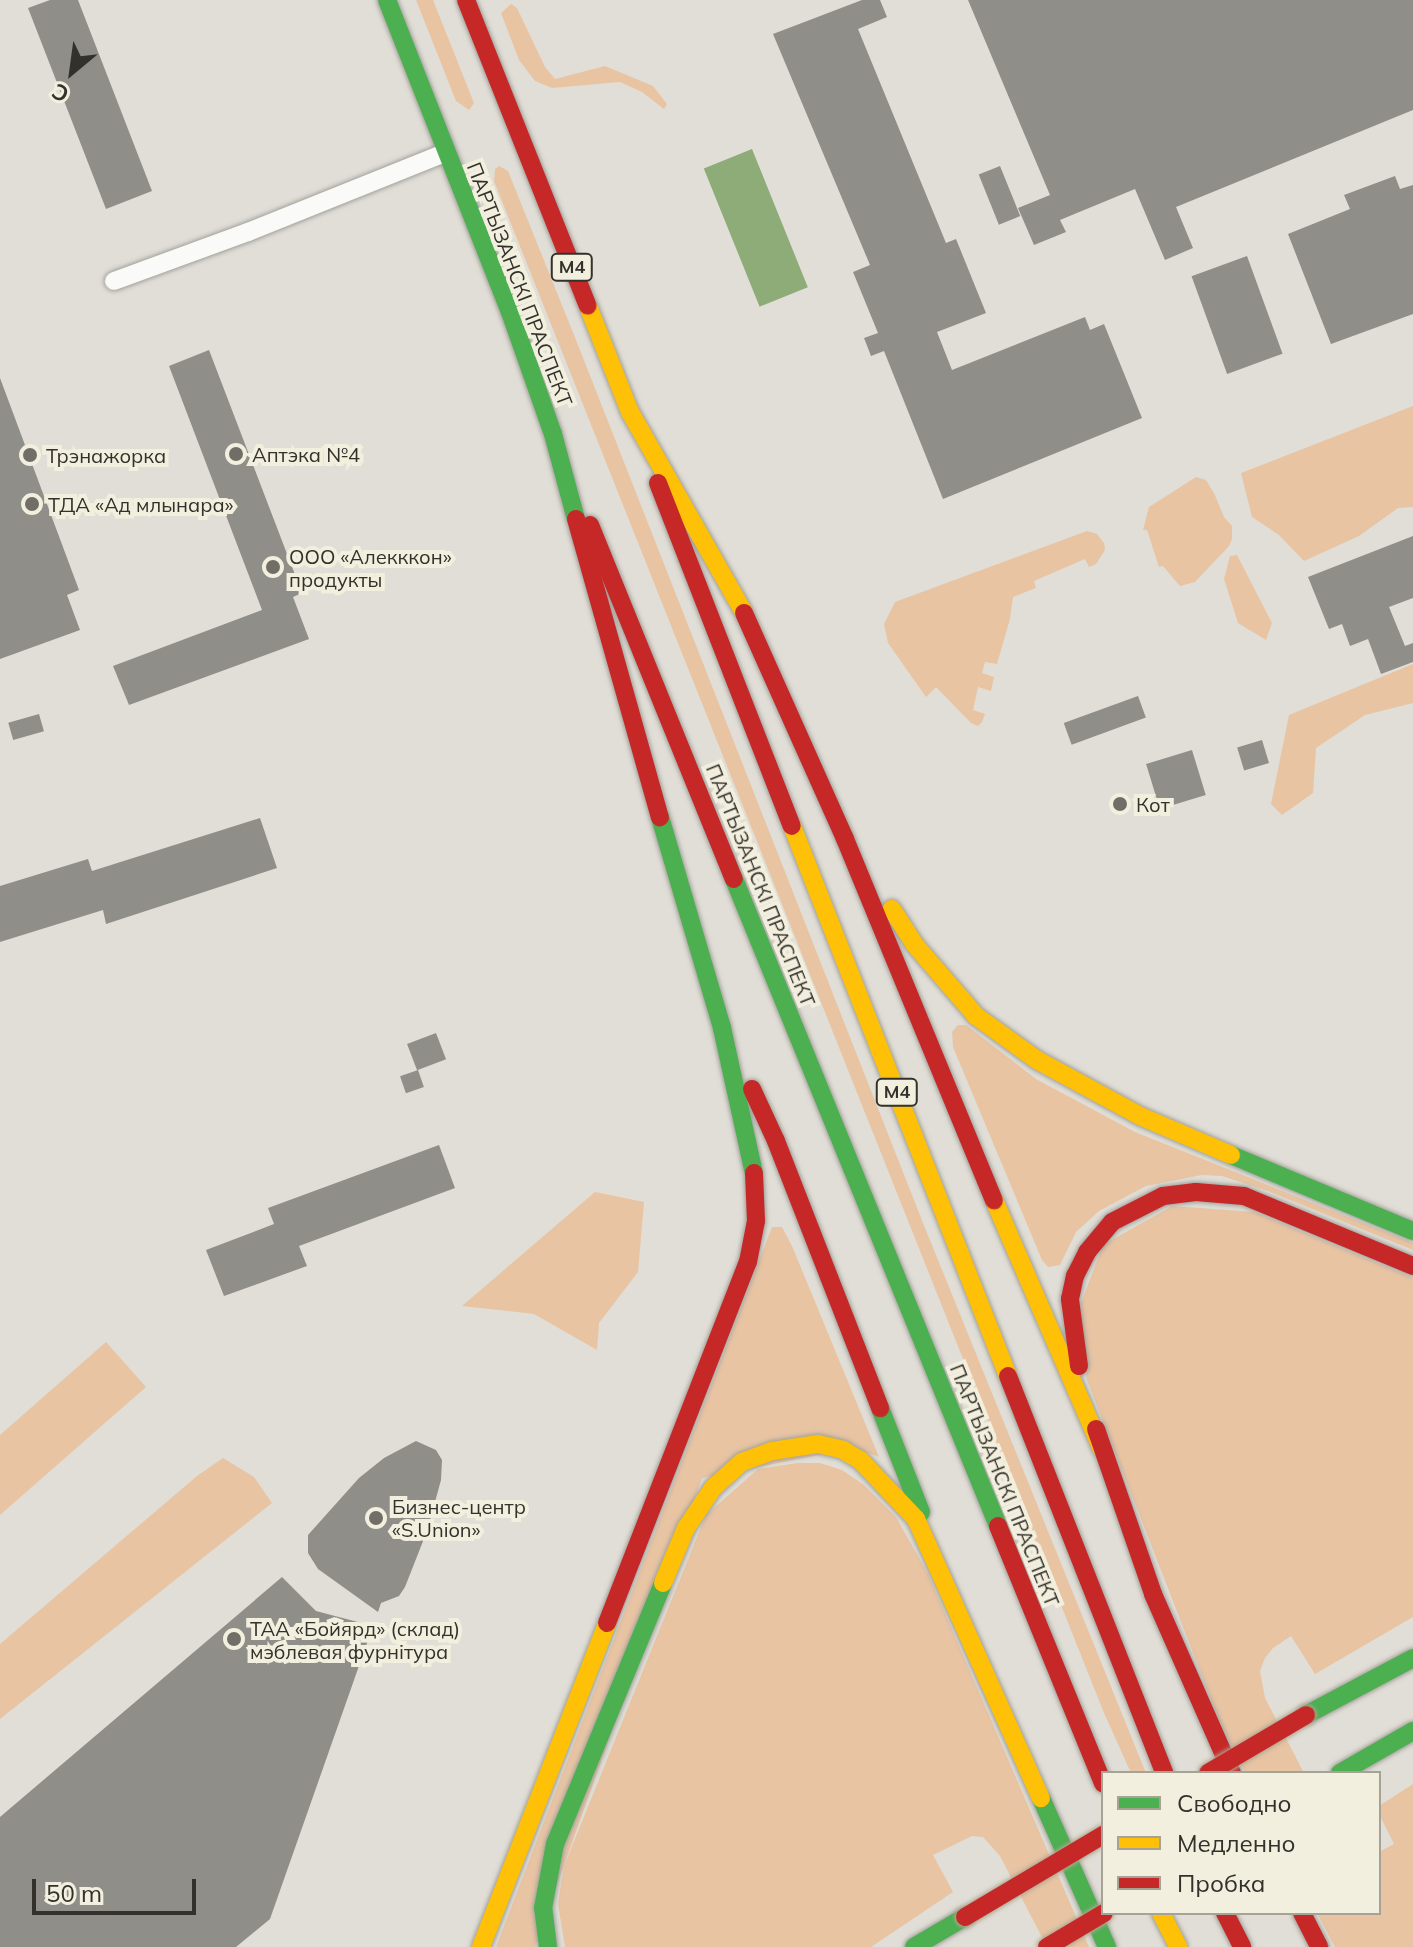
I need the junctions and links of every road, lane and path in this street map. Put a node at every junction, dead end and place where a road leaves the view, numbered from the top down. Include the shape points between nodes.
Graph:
1 (387, 0) edge
2 (466, 0) edge
3 (447, 152) junction
4 (114, 281) dead end
5 (630, 412) junction
6 (553, 434) junction
7 (845, 839) junction
8 (722, 1028) junction
9 (1413, 1231) edge
10 (1413, 1266) edge
11 (1102, 1449) junction
12 (1413, 1658) edge
13 (982, 1660) junction
14 (1413, 1731) edge
15 (1163, 1771) edge
16 (1211, 1771) edge
17 (1231, 1771) edge
18 (1343, 1771) edge
19 (1101, 1778) edge
20 (1101, 1836) edge
21 (1101, 1915) edge
22 (1162, 1915) edge
23 (1226, 1915) edge
24 (1303, 1915) edge
25 (481, 1947) edge
26 (548, 1947) edge
27 (913, 1947) edge
28 (1047, 1947) edge
29 (1107, 1947) edge
30 (1178, 1947) edge
31 (1242, 1947) edge
32 (1319, 1947) edge

1 - 3 main road, ПАРТЫЗАНСКІ ПРАСПЕКТ
2 - 5 main road, М4
3 - 4 street
3 - 6 main road, ПАРТЫЗАНСКІ ПРАСПЕКТ
5 - 7 main road via 748,620
5 - 15 main road, М4
6 - 8 main road
6 - 19 main road, ПАРТЫЗАНСКІ ПРАСПЕКТ
7 - 9 main road via 922,955 976,1016 1006,1039 1140,1116
7 - 11 main road
8 - 13 main road via 776,1141
8 - 25 main road via 756,1183 748,1262
10 - 11 main road via 1244,1196 1181,1193 1129,1211 1112,1222 1087,1252 1070,1299 1083,1384
11 - 17 main road via 1153,1594
12 - 16 main road, bridge
13 - 26 main road via 916,1519 861,1461 818,1444 742,1462 713,1488 686,1528 572,1803 547,1875 543,1908
13 - 29 main road
14 - 18 main road
20 - 27 main road, bridge
21 - 28 main road, bridge
22 - 30 main road
23 - 31 main road
24 - 32 main road

